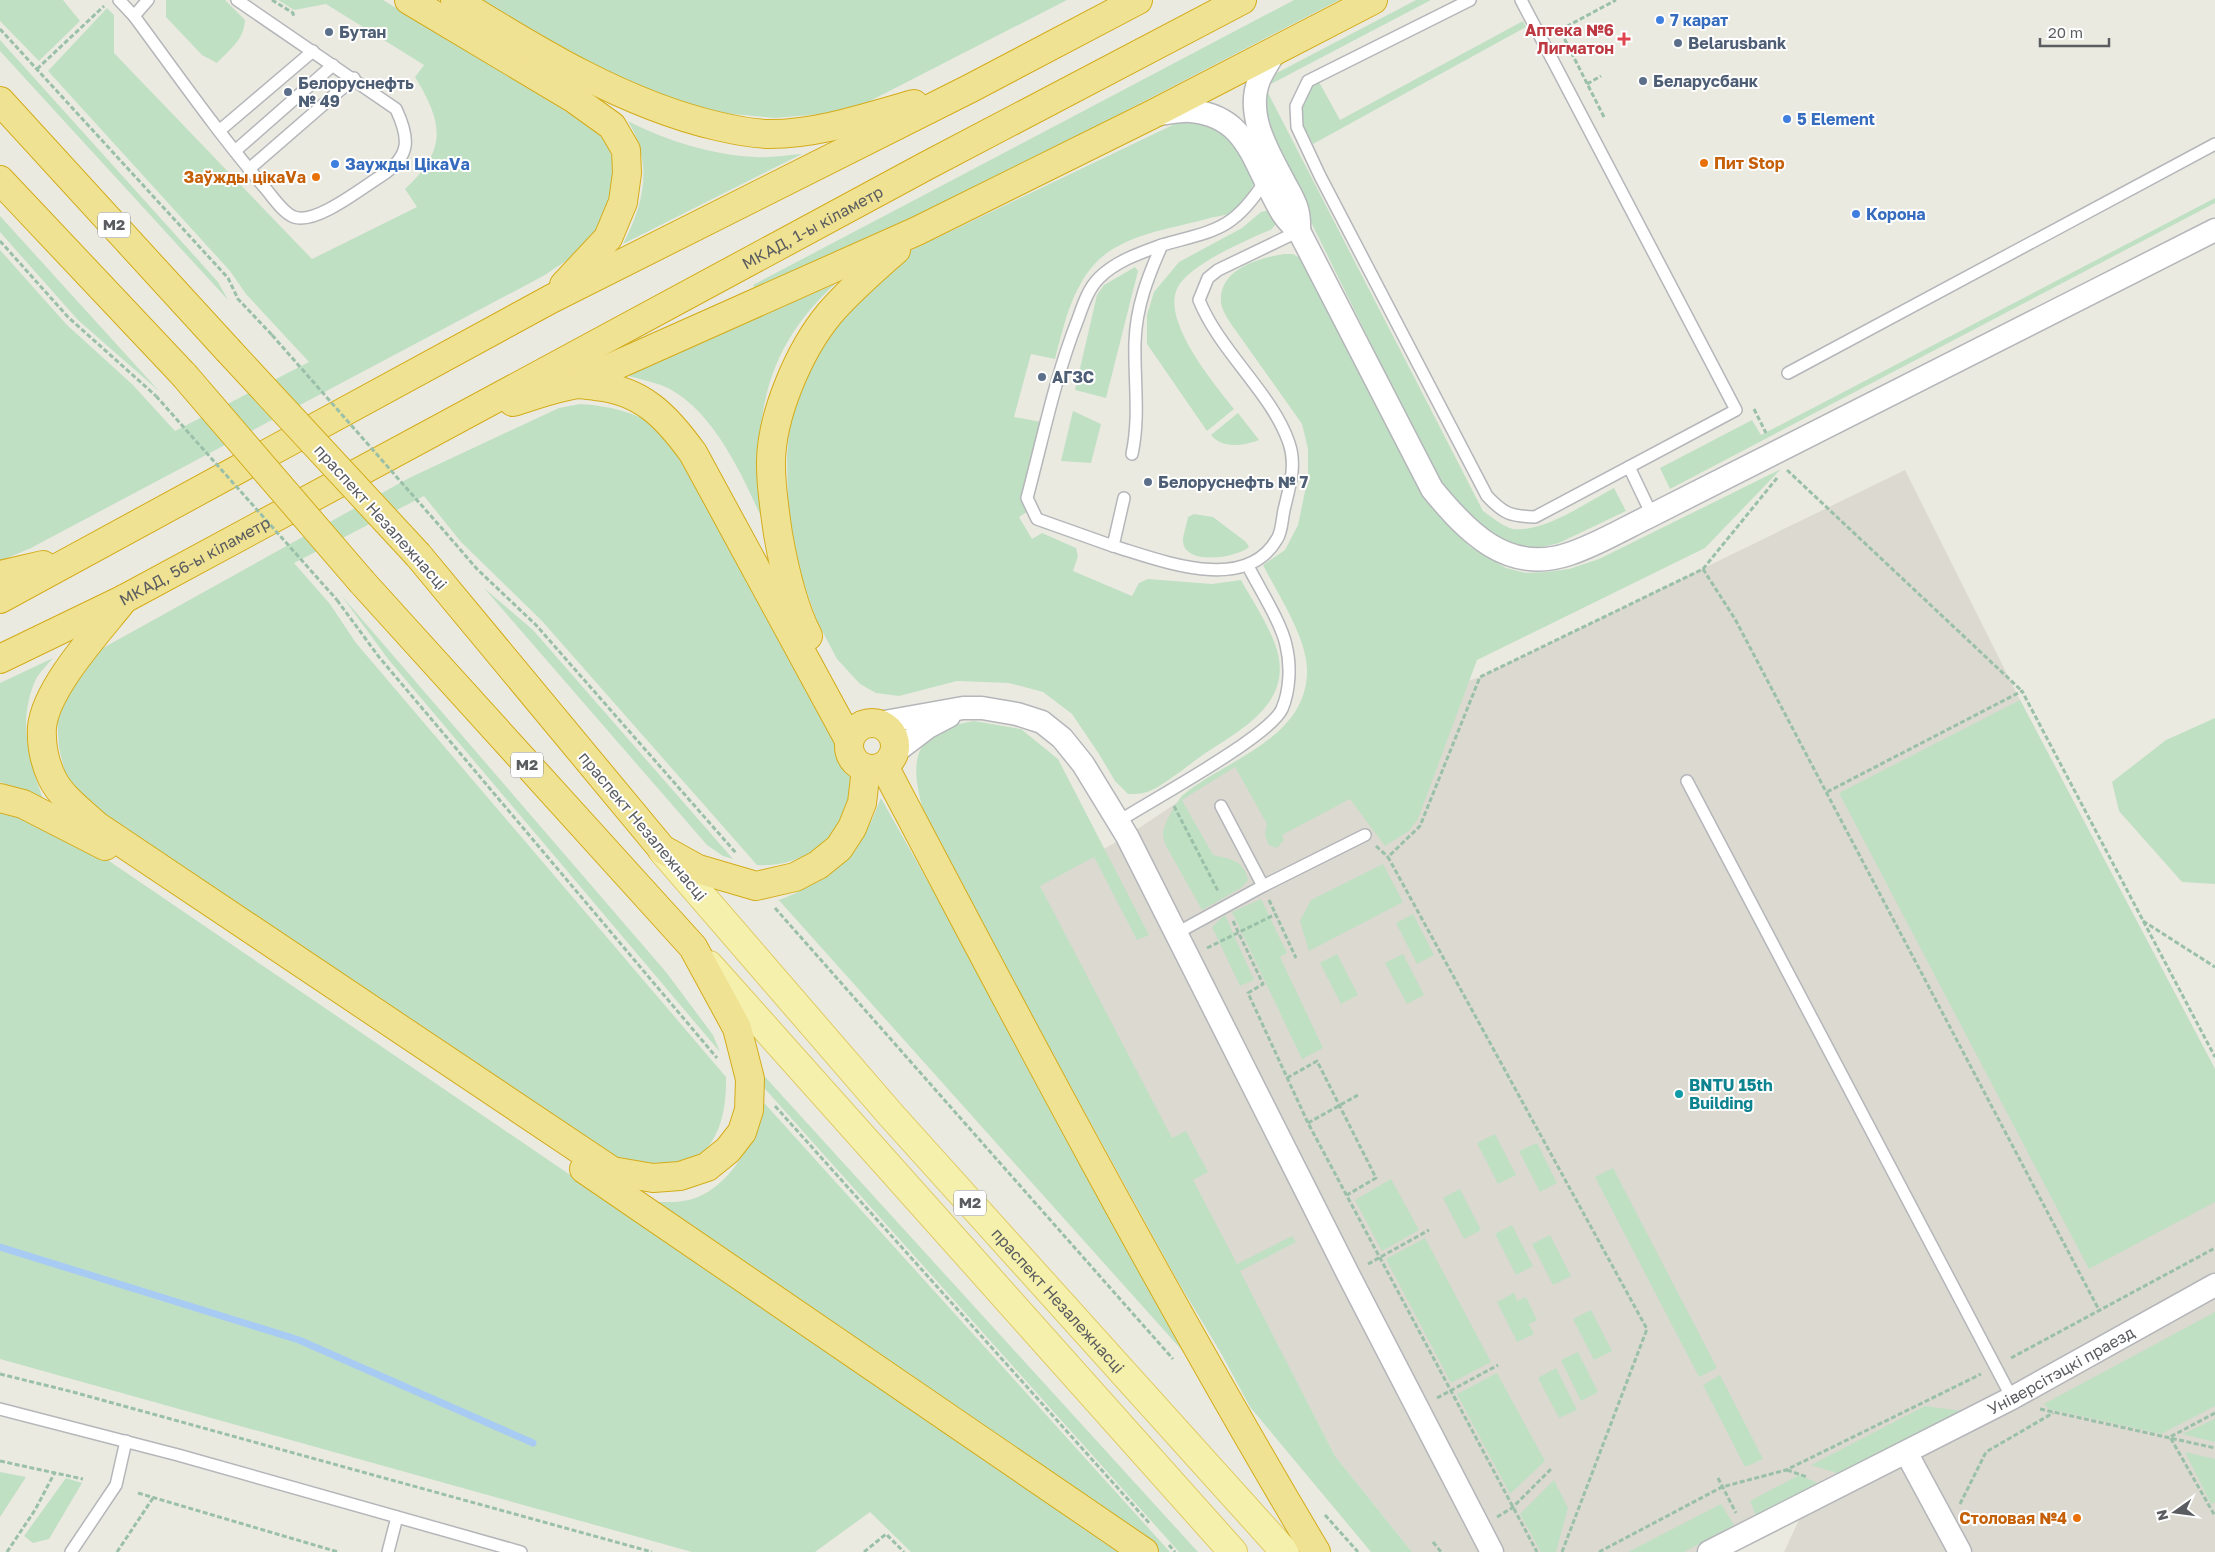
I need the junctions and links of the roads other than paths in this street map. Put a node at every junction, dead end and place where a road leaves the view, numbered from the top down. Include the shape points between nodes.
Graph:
1 (119, 0) edge
2 (148, 0) edge
3 (237, 0) edge
4 (409, 0) edge
5 (455, 0) edge
6 (1138, 0) edge
7 (1242, 0) edge
8 (1372, 0) edge
9 (1470, 0) edge
10 (1521, 0) edge
11 (134, 16) junction
12 (313, 51) junction
13 (1274, 53) junction
14 (333, 65) junction
15 (354, 78) junction
16 (971, 88) junction
17 (0, 102) edge
18 (1151, 115) junction
19 (219, 131) junction
20 (2215, 144) edge
21 (235, 151) junction
22 (249, 169) junction
23 (0, 180) edge
24 (1265, 181) junction
25 (2215, 230) edge
26 (1299, 231) junction
27 (917, 232) junction
28 (1162, 245) junction
29 (551, 299) junction
30 (1788, 373) dead end
31 (574, 384) junction
32 (461, 417) junction
33 (1132, 454) dead end
34 (386, 458) joint
35 (1629, 467) junction
36 (1124, 498) dead end
37 (1652, 515) junction
38 (1113, 546) junction
39 (76, 557) junction
40 (1248, 566) junction
41 (0, 575) edge
42 (0, 599) edge
43 (124, 600) junction
44 (0, 659) edge
45 (963, 708) junction
46 (863, 729) junction
47 (882, 762) junction
48 (1688, 782) dead end
49 (0, 798) edge
50 (1221, 806) dead end
51 (1119, 821) junction
52 (1366, 835) dead end
53 (662, 849) junction
54 (1263, 886) junction
55 (1175, 934) junction
56 (693, 947) junction
57 (2215, 1285) edge
58 (2012, 1398) junction
59 (0, 1409) edge
60 (126, 1441) junction
61 (1907, 1454) junction
62 (398, 1517) junction
63 (71, 1552) edge
64 (388, 1552) edge
65 (521, 1552) edge
66 (1144, 1552) edge
67 (1233, 1552) edge
68 (1285, 1552) edge
69 (1316, 1552) edge
70 (1492, 1552) edge
71 (1709, 1552) edge
72 (1960, 1552) edge

1 - 11 lane
2 - 11 lane
3 - 12 lane
4 - 29 highway via 573,98 612,126 626,150 623,202 608,238
5 - 16 highway via 604,84 700,122 736,130 768,134 817,130
6 - 16 highway
7 - 32 highway, МКАД, 1-ы кіламетр
8 - 13 highway
9 - 35 lane via 1308,81 1296,106 1297,127 1487,496 1501,511 1535,517
10 - 35 lane via 1736,410
11 - 19 lane
12 - 14 lane
12 - 19 lane
13 - 18 highway
13 - 26 street via 1259,81 1256,117 1263,139 1300,213
14 - 15 lane
14 - 21 lane
15 - 22 lane
15 - 22 lane via 396,108 404,126 407,145 395,167 334,206 310,217 294,217
16 - 29 highway
17 - 53 highway, праспект Незалежнасці / М2, bridge via 418,555
18 - 24 street via 1190,110 1234,127 1248,146
18 - 27 highway
19 - 21 lane
20 - 30 lane
21 - 22 lane
23 - 56 highway, М2, bridge via 184,375 362,582
24 - 26 street via 1285,220
24 - 28 lane via 1252,202 1235,219 1220,228
25 - 37 street
26 - 37 street via 1432,488 1470,531 1488,545 1512,556 1537,560 1569,554
26 - 40 lane via 1218,270 1208,278 1199,300 1208,322 1278,419 1290,444 1294,467 1278,539
27 - 31 highway
27 - 46 highway via 863,278 829,315 804,355 785,398 771,465 783,562 800,620 828,674
28 - 33 lane via 1147,278 1135,340 1137,430
28 - 38 lane via 1117,264 1098,279 1085,300 1065,351 1028,498 1037,519
29 - 39 highway
31 - 32 highway
31 - 46 highway via 627,393 648,404 672,424
32 - 34 highway, МКАД, 1-ы кіламетр
34 - 43 highway, МКАД, 56-ы кіламетр
35 - 37 lane
36 - 38 lane
38 - 40 lane via 1188,569 1231,570
39 - 41 highway
39 - 42 highway
40 - 51 lane via 1286,644 1288,687 1281,710 1258,735
43 - 44 highway, МКАД, 56-ы кіламетр
43 - 56 highway via 66,673 50,701 42,726 43,751 53,780 96,826 612,1171 653,1178 680,1176 707,1166 728,1150 742,1132 748,1110 750,1079 740,1037
45 - 46 street
45 - 47 street via 928,727
45 - 51 street via 1017,714 1042,722 1062,738 1083,764
46 - 47 highway via 852,758 858,764
46 - 47 highway via 887,727 893,734 896,743
47 - 53 highway via 852,828 839,848 818,865 795,877 756,886 698,869
47 - 69 highway via 1078,1135 1239,1423
48 - 58 lane
49 - 66 highway via 23,804 99,842
50 - 54 lane
51 - 55 street
52 - 54 lane
53 - 68 main road, праспект Незалежнасці / М2 via 891,1115
54 - 55 lane
55 - 70 street
56 - 67 main road, М2
57 - 58 street, Універсітэцкі праезд
58 - 61 street, Універсітэцкі праезд
59 - 60 lane
60 - 62 lane
60 - 63 lane via 116,1485
61 - 71 street, Універсітэцкі праезд
61 - 72 street
62 - 64 lane
62 - 65 lane

